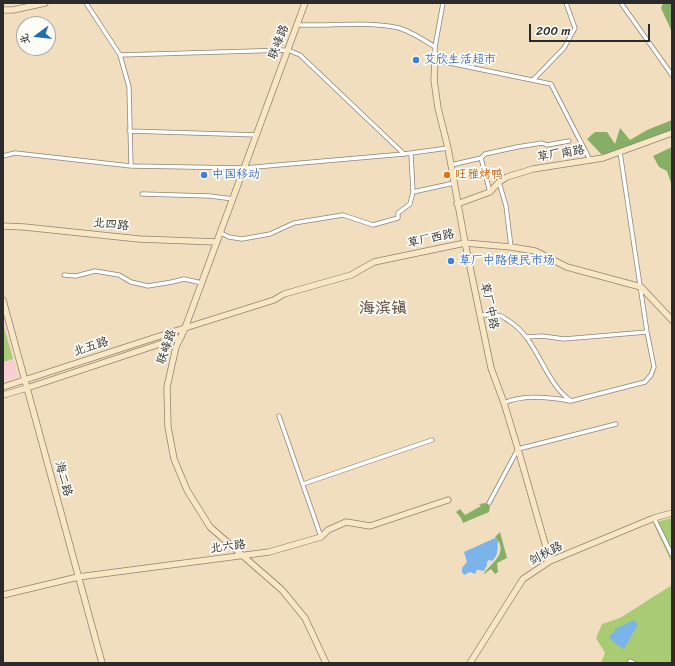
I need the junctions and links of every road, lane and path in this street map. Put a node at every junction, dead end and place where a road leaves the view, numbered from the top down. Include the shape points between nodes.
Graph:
1 (46, 3) edge
2 (86, 3) edge
3 (305, 3) edge
4 (443, 3) edge
5 (566, 3) edge
6 (621, 3) edge
7 (3, 10) edge
8 (298, 25) junction
9 (435, 46) junction
10 (288, 50) junction
11 (120, 55) junction
12 (435, 60) junction
13 (672, 75) edge
14 (533, 80) junction
15 (130, 131) junction
16 (672, 133) edge
17 (257, 135) junction
18 (569, 141) dead end
19 (448, 148) junction
20 (620, 152) junction
21 (404, 154) junction
22 (411, 154) junction
23 (3, 156) edge
24 (481, 158) junction
25 (590, 160) junction
26 (451, 165) junction
27 (131, 166) junction
28 (244, 168) junction
29 (499, 182) junction
30 (454, 183) junction
31 (413, 192) junction
32 (490, 192) junction
33 (142, 194) dead end
34 (233, 199) junction
35 (457, 204) junction
36 (3, 226) edge
37 (221, 233) junction
38 (217, 242) junction
39 (465, 243) junction
40 (511, 247) junction
41 (64, 275) dead end
42 (202, 283) junction
43 (641, 287) junction
44 (3, 300) edge
45 (480, 315) junction
46 (672, 320) edge
47 (185, 328) junction
48 (647, 332) junction
49 (181, 336) junction
50 (526, 336) junction
51 (25, 381) junction
52 (3, 387) edge
53 (27, 388) junction
54 (3, 394) edge
55 (571, 401) junction
56 (504, 403) junction
57 (279, 416) dead end
58 (616, 424) dead end
59 (432, 440) dead end
60 (518, 448) junction
61 (303, 484) junction
62 (448, 500) dead end
63 (489, 503) dead end
64 (672, 513) edge
65 (654, 518) junction
66 (321, 537) junction
67 (672, 555) edge
68 (243, 556) junction
69 (550, 562) junction
70 (78, 577) junction
71 (3, 595) edge
72 (102, 663) edge
73 (326, 663) edge
74 (470, 663) edge
75 (630, 663) edge
76 (634, 663) edge

1 - 7 main road
2 - 11 street
3 - 8 main road, 联峰路
4 - 9 street, 草厂中路
5 - 14 street via 574,28 564,48
6 - 13 street
8 - 9 street via 368,25 400,29
8 - 10 main road, 联峰路
9 - 12 street, 草厂中路
10 - 11 street
10 - 17 main road, 联峰路
10 - 21 street via 300,55
11 - 15 street via 129,87
12 - 14 street
12 - 19 main road, 草厂中路 via 434,80 438,108
14 - 25 street via 551,84
15 - 17 street
15 - 27 street
16 - 20 main road, 草厂南路
17 - 28 main road, 联峰路
18 - 24 street via 517,147 485,154
19 - 22 street
19 - 26 main road, 草厂中路
20 - 25 main road, 草厂南路
20 - 43 street
21 - 22 street
21 - 28 street
22 - 31 street
23 - 27 street via 15,153
24 - 26 street
24 - 32 street
25 - 29 main road, 草厂南路 via 533,169
26 - 30 main road, 草厂中路
27 - 28 street
28 - 34 main road, 联峰路
29 - 32 main road, 草厂南路
29 - 40 street via 506,206
30 - 31 street
30 - 35 main road, 草厂中路
31 - 37 street via 410,204 398,213 398,218 373,225 344,215 294,223 270,234 242,239
32 - 35 main road, 草厂南路
33 - 34 street
34 - 37 main road, 联峰路
35 - 39 main road, 草厂中路
36 - 38 main road, 北四路 via 139,239
37 - 38 main road, 联峰路
38 - 42 main road, 联峰路
39 - 40 main road, 草厂西路
39 - 45 main road, 草厂中路
39 - 47 main road, 草厂西路 via 374,262 351,275 284,294 274,300
40 - 43 main road, 草厂西路 via 536,251 567,268
41 - 42 street via 76,276 95,271 119,275 131,282 148,286 184,279
42 - 47 main road, 联峰路
43 - 46 main road
43 - 48 street
44 - 51 main road, 海二路
45 - 50 street via 501,316
45 - 56 main road, 草厂中路 via 491,368
47 - 49 main road, 联峰路
47 - 51 main road, 北五路
48 - 50 street via 564,339
48 - 55 street via 654,367 645,382
49 - 53 main road, 北五路
49 - 68 main road, 联峰路 via 176,346 167,387 168,427 174,459 186,490 210,527
50 - 55 street via 563,396
51 - 52 main road, 北五路
51 - 53 main road, 海二路
53 - 54 main road, 北五路
53 - 70 main road, 海二路
55 - 56 street via 536,397 514,398
56 - 60 main road, 草厂中路
57 - 61 street
58 - 60 street
59 - 61 street
60 - 63 street
60 - 69 main road, 草厂中路
61 - 66 street
62 - 66 main road, 北六路 via 370,526 346,522 328,530
64 - 65 main road, 剑秋路
65 - 67 street
65 - 69 main road, 剑秋路
66 - 68 main road, 北六路 via 269,552
68 - 70 main road, 北六路
68 - 73 main road, 联峰路 via 282,590 305,618
69 - 74 main road, 剑秋路 via 523,579
70 - 71 main road, 北六路
70 - 72 main road, 海二路
75 - 76 street

